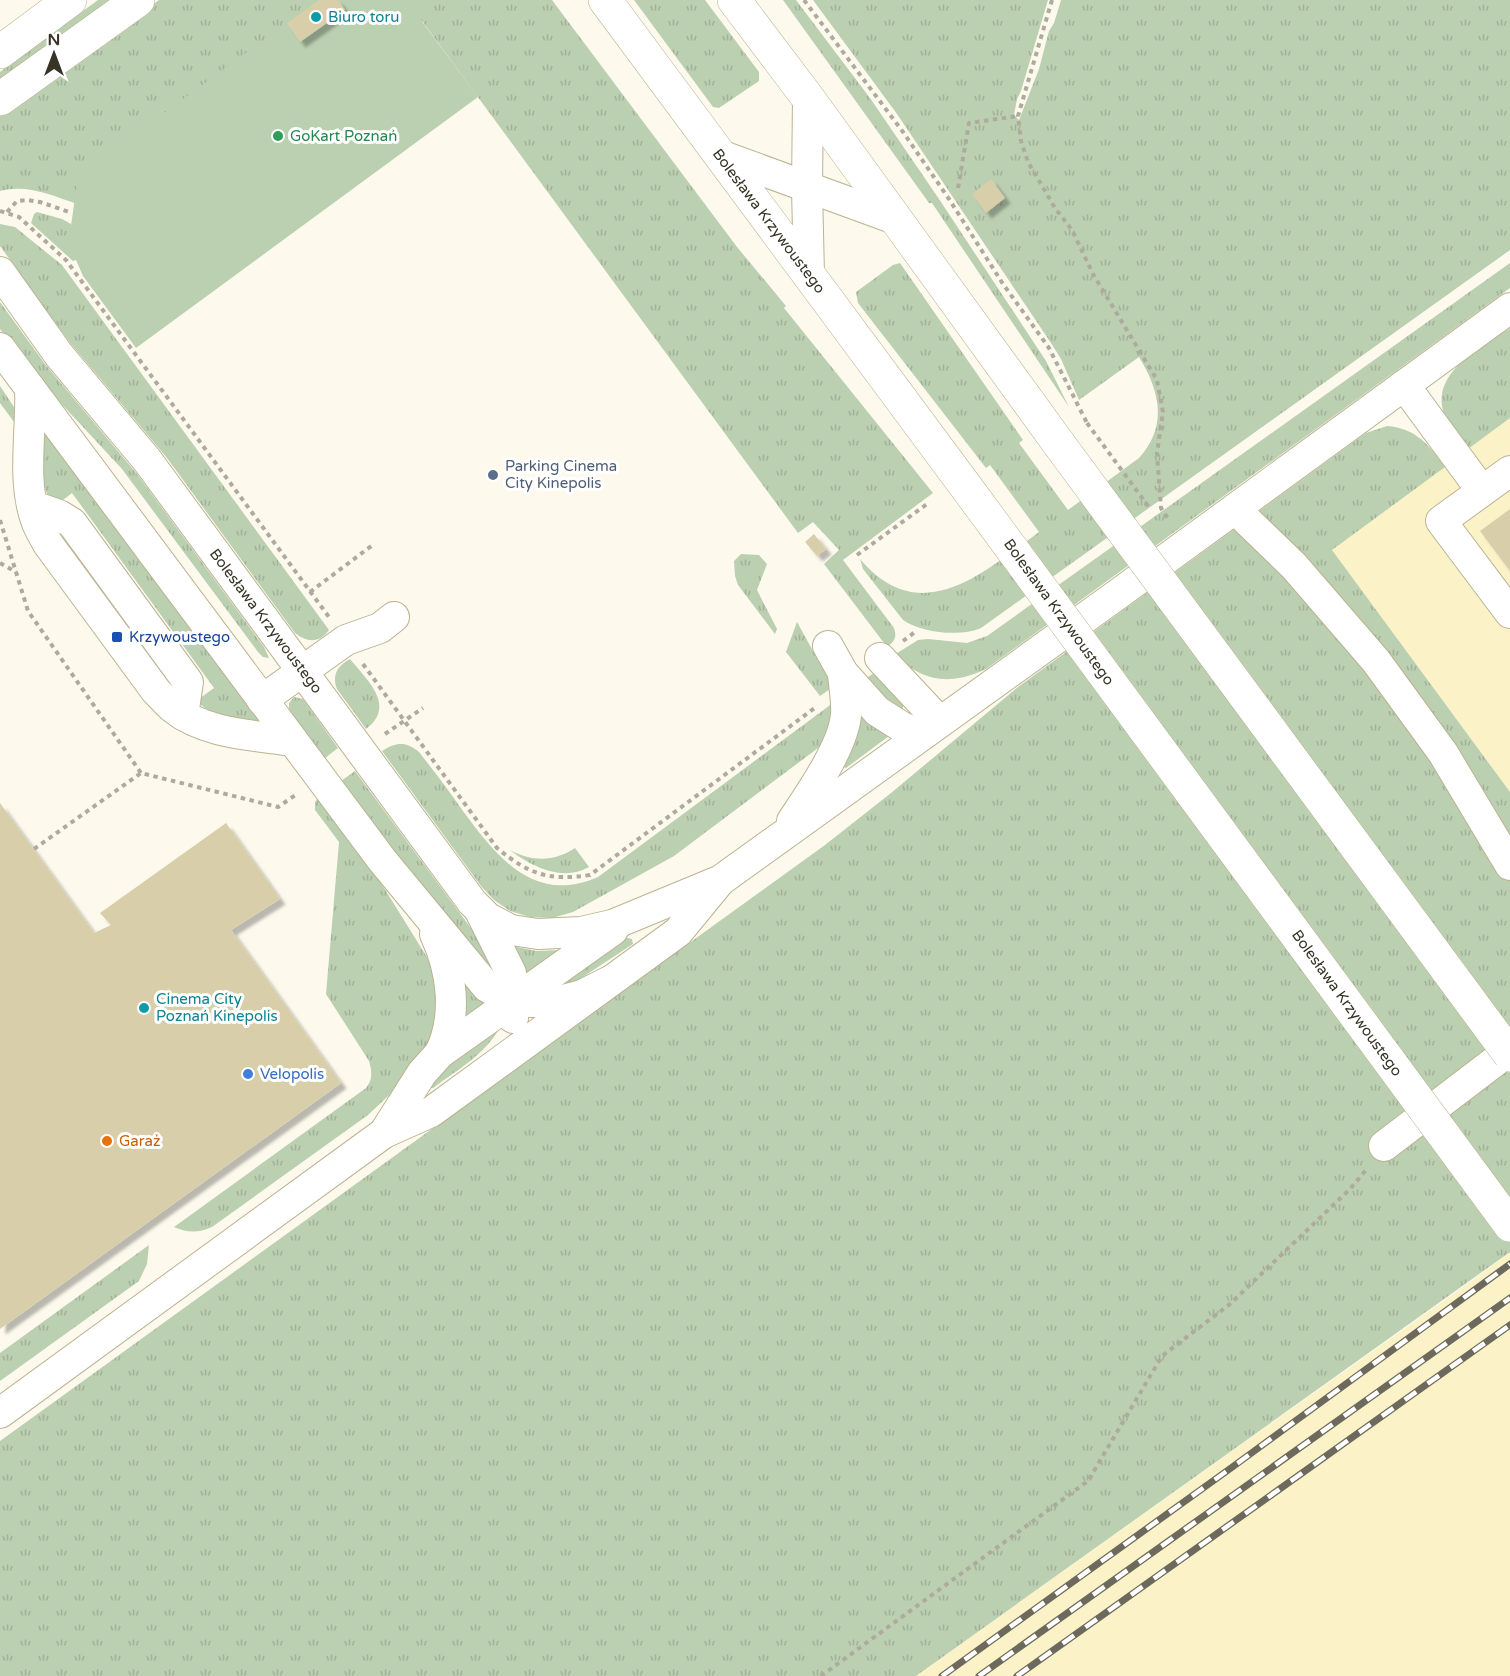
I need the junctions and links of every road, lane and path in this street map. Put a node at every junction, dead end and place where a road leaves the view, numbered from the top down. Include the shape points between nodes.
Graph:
1 (70, 0) edge
2 (138, 0) edge
3 (597, 0) edge
4 (605, 0) edge
5 (734, 0) edge
6 (804, 0) edge
7 (1052, 0) edge
8 (625, 27) junction
9 (0, 52) edge
10 (808, 98) junction
11 (0, 99) edge
12 (1018, 116) junction
13 (720, 155) junction
14 (807, 188) junction
15 (958, 188) dead end
16 (0, 211) edge
17 (7, 212) junction
18 (69, 212) dead end
19 (895, 219) junction
20 (0, 272) edge
21 (809, 275) junction
22 (1510, 308) edge
23 (0, 348) edge
24 (1404, 385) junction
25 (30, 388) junction
26 (1087, 423) dead end
27 (1510, 471) edge
28 (1482, 491) junction
29 (927, 504) dead end
30 (1235, 509) junction
31 (0, 520) edge
32 (374, 544) dead end
33 (1186, 545) junction
34 (857, 555) dead end
35 (0, 563) edge
36 (16, 572) junction
37 (310, 592) junction
38 (389, 610) dead end
39 (1510, 613) edge
40 (915, 632) dead end
41 (346, 640) junction
42 (828, 645) dead end
43 (880, 658) joint
44 (303, 670) junction
45 (843, 679) junction
46 (262, 700) junction
47 (423, 708) dead end
48 (405, 721) junction
49 (931, 728) junction
50 (293, 741) junction
51 (361, 750) junction
52 (141, 772) junction
53 (320, 777) junction
54 (782, 836) junction
55 (34, 849) dead end
56 (1510, 865) edge
57 (721, 880) junction
58 (480, 911) junction
59 (426, 915) junction
60 (633, 916) junction
61 (610, 981) junction
62 (512, 1001) junction
63 (1510, 1050) edge
64 (440, 1053) junction
65 (1510, 1055) edge
66 (506, 1056) junction
67 (384, 1133) junction
68 (1384, 1146) joint
69 (1510, 1225) edge
70 (0, 1413) edge
71 (821, 1676) edge

1 - 9 main road
2 - 11 main road
3 - 8 main road
4 - 8 main road, Bolesława Krzywoustego
5 - 10 main road
6 - 26 path via 950,199 1048,348
7 - 12 path
8 - 13 main road, Bolesława Krzywoustego
10 - 14 street
10 - 19 main road
12 - 15 path via 969,123
12 - 33 path via 1028,162 1072,230 1093,274 1157,380 1163,412 1157,453 1161,508
13 - 14 street
13 - 21 main road, Bolesława Krzywoustego
14 - 19 street
14 - 21 street
16 - 17 path
17 - 18 path via 17,201 28,200
17 - 37 path via 19,217 66,260
19 - 65 main road, bridge
20 - 44 street, Bolesława Krzywoustego via 59,355 147,460
21 - 69 main road, Bolesława Krzywoustego, bridge
22 - 24 street
23 - 25 street
24 - 28 street
24 - 30 street
25 - 46 street
25 - 50 street via 29,468 36,522 156,691 172,708 193,720 224,730
27 - 28 street
28 - 39 street via 1441,520
29 - 34 path
30 - 33 street
30 - 56 street via 1294,566 1376,661 1443,753
31 - 36 path
32 - 37 path
33 - 49 street
35 - 36 path
36 - 52 path via 28,611
37 - 41 path
38 - 41 street via 380,628
40 - 43 path
41 - 44 street
41 - 48 path
42 - 45 street
43 - 49 street
44 - 46 street
44 - 51 street, Bolesława Krzywoustego
45 - 48 path via 590,875 565,879 542,875 517,864 497,848
45 - 49 street via 877,711 902,727
45 - 54 street via 846,716 840,737
46 - 50 street
47 - 48 path
48 - 51 path
49 - 54 street
50 - 53 street
51 - 58 street, Bolesława Krzywoustego
52 - 53 path via 278,807
52 - 55 path
53 - 59 street
54 - 57 street
57 - 60 street
57 - 61 street via 678,932
58 - 60 street, Bolesława Krzywoustego via 511,930 530,934 597,929
58 - 62 street via 511,973
59 - 62 street via 487,987
59 - 64 street via 440,946 449,983 449,1029
60 - 62 street
61 - 62 street via 565,1000
61 - 66 street
62 - 64 street
62 - 66 street via 512,1034
63 - 68 street
64 - 67 street via 422,1073
66 - 67 street via 431,1112
67 - 70 street
68 - 71 path via 1350,1189 1230,1304 1162,1356 1088,1480

